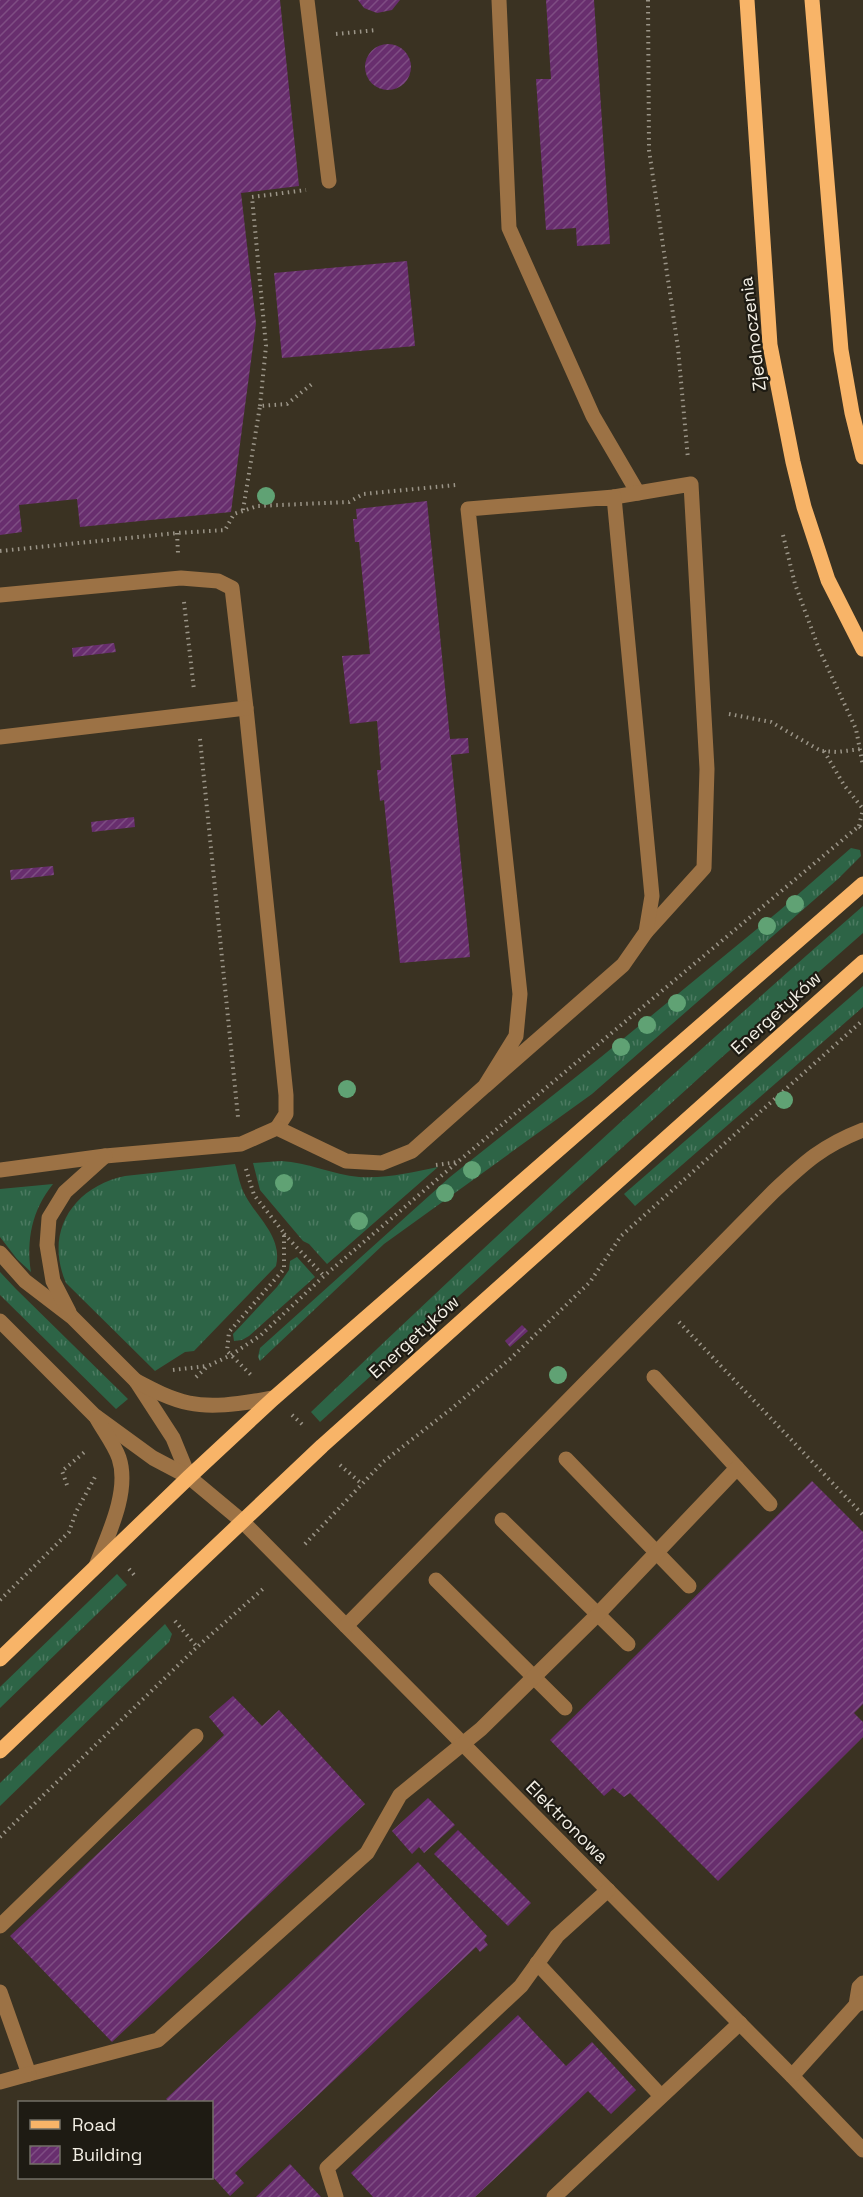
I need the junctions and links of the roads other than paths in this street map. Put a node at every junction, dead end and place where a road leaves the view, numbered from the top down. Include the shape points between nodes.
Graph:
1 (307, 0) edge
2 (499, 0) edge
3 (747, 0) edge
4 (812, 0) edge
5 (329, 181) dead end
6 (863, 457) edge
7 (638, 493) junction
8 (614, 497) junction
9 (0, 595) edge
10 (863, 649) edge
11 (246, 708) junction
12 (0, 737) edge
13 (863, 884) edge
14 (646, 932) junction
15 (863, 962) edge
16 (485, 1086) junction
17 (277, 1128) junction
18 (863, 1130) edge
19 (105, 1156) junction
20 (0, 1170) edge
21 (0, 1253) edge
22 (72, 1317) junction
23 (0, 1321) edge
24 (654, 1377) dead end
25 (136, 1381) junction
26 (274, 1398) junction
27 (94, 1415) junction
28 (566, 1459) dead end
29 (737, 1468) junction
30 (189, 1477) junction
31 (770, 1504) dead end
32 (502, 1520) dead end
33 (243, 1522) junction
34 (655, 1553) junction
35 (96, 1566) junction
36 (436, 1580) dead end
37 (689, 1586) dead end
38 (598, 1614) junction
39 (346, 1626) junction
40 (628, 1644) dead end
41 (0, 1659) edge
42 (533, 1676) junction
43 (565, 1708) dead end
44 (196, 1736) dead end
45 (464, 1745) junction
46 (0, 1751) edge
47 (608, 1890) junction
48 (0, 1926) edge
49 (537, 1963) junction
50 (863, 1983) edge
51 (0, 1992) edge
52 (860, 2004) edge
53 (740, 2023) junction
54 (29, 2074) junction
55 (792, 2076) junction
56 (0, 2082) edge
57 (661, 2096) junction
58 (863, 2150) edge
59 (336, 2197) edge
60 (554, 2197) edge

1 - 5 street
2 - 7 street via 509,228 593,416
3 - 10 main road, Zjednoczenia via 770,345 804,507 828,580
4 - 6 main road via 841,350
7 - 8 street
7 - 14 street via 691,484 707,769 704,868
8 - 14 street via 652,896
8 - 16 street via 468,509 520,994 516,1036
9 - 11 street via 181,578 218,581 232,588
11 - 12 street
11 - 17 street via 286,1095 286,1114
13 - 26 main road
14 - 16 street via 623,965
15 - 33 main road, Energetyków via 322,1446
16 - 17 street via 412,1151 382,1163 346,1161
17 - 19 street via 241,1144
18 - 39 street via 810,1157 773,1192
19 - 20 street
19 - 22 street via 65,1192 50,1218 47,1245 53,1281
21 - 22 street via 25,1281
22 - 25 street
23 - 27 street
24 - 29 street
25 - 26 street via 190,1404 211,1406
25 - 30 street via 173,1438
26 - 30 main road
27 - 30 street, Elektronowa via 153,1458
27 - 35 street via 119,1458 122,1477 117,1513
28 - 34 street
29 - 31 street
29 - 34 street
30 - 33 street, Elektronowa
30 - 35 main road
32 - 38 street
33 - 39 street, Elektronowa
33 - 46 main road, Energetyków
34 - 37 street
34 - 38 street
35 - 41 main road
36 - 42 street
38 - 40 street
38 - 42 street
39 - 45 street, Elektronowa
42 - 43 street
42 - 45 street
44 - 48 street
45 - 47 street, Elektronowa
45 - 54 street via 400,1795 367,1853 158,2040
47 - 49 street via 557,1936
47 - 53 street, Elektronowa
49 - 57 street
49 - 59 street via 520,1986 327,2168
50 - 52 street via 859,1986
51 - 54 street
52 - 55 street
53 - 55 street, Elektronowa
53 - 57 street
54 - 56 street
55 - 58 street, Elektronowa
57 - 60 street

